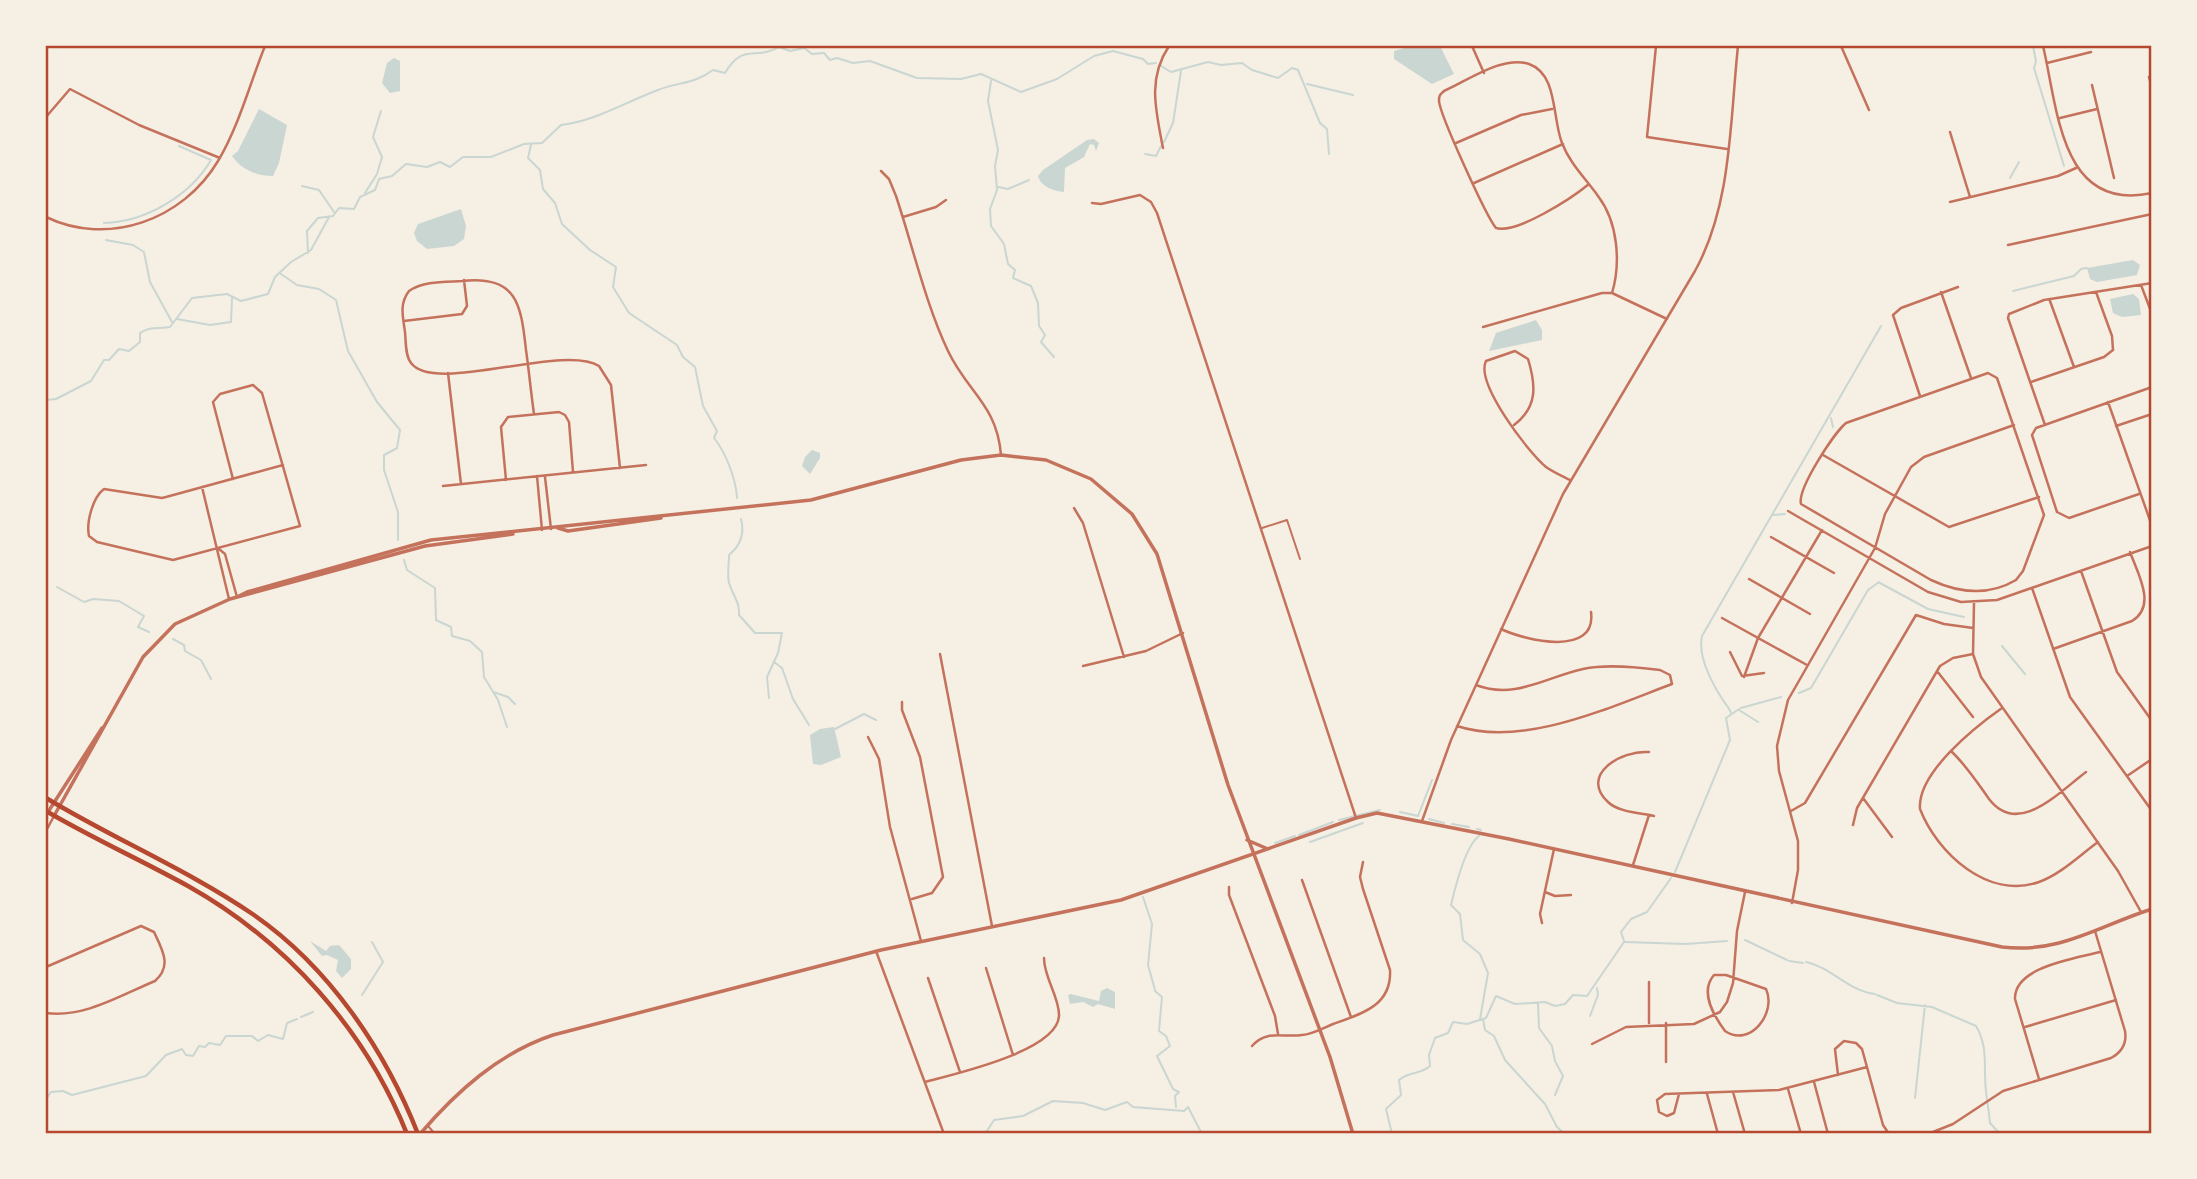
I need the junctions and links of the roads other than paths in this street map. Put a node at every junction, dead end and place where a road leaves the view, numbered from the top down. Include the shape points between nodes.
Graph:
1 (265, 46) edge
2 (1169, 46) edge
3 (1472, 46) edge
4 (1656, 46) edge
5 (1738, 46) edge
6 (1842, 46) edge
7 (2043, 46) edge
8 (2091, 52) dead end
9 (2047, 63) junction
10 (1484, 73) junction
11 (2149, 77) dead end
12 (2092, 85) dead end
13 (2151, 88) edge
14 (1552, 109) junction
15 (2098, 109) junction
16 (1869, 110) dead end
17 (46, 117) edge
18 (2060, 118) junction
19 (1950, 132) dead end
20 (1456, 143) junction
21 (1563, 144) junction
22 (1163, 148) dead end
23 (1727, 149) junction
24 (220, 158) junction
25 (2076, 168) junction
26 (881, 171) dead end
27 (2114, 178) dead end
28 (1474, 183) junction
29 (1589, 184) junction
30 (2151, 193) edge
31 (1970, 197) junction
32 (946, 200) dead end
33 (1950, 202) dead end
34 (1092, 203) dead end
35 (2151, 214) edge
36 (46, 217) edge
37 (903, 217) junction
38 (2008, 245) dead end
39 (464, 280) junction
40 (2151, 284) edge
41 (2141, 285) junction
42 (1958, 287) dead end
43 (1941, 292) junction
44 (2095, 292) junction
45 (1612, 293) junction
46 (2049, 299) junction
47 (2151, 314) edge
48 (1667, 319) junction
49 (404, 321) junction
50 (1483, 327) dead end
51 (528, 365) junction
52 (2074, 367) junction
53 (448, 373) junction
54 (1971, 378) junction
55 (2031, 382) junction
56 (2151, 387) edge
57 (1920, 396) junction
58 (2108, 402) junction
59 (534, 414) junction
60 (2151, 414) edge
61 (1514, 425) junction
62 (2014, 425) junction
63 (2045, 425) junction
64 (2116, 426) junction
65 (1001, 455) junction
66 (1823, 455) junction
67 (283, 465) junction
68 (646, 465) dead end
69 (620, 468) junction
70 (573, 473) junction
71 (545, 476) junction
72 (537, 477) junction
73 (233, 479) junction
74 (506, 480) junction
75 (1570, 480) junction
76 (461, 484) junction
77 (443, 486) dead end
78 (202, 487) junction
79 (2139, 494) junction
80 (1894, 496) junction
81 (2039, 497) junction
82 (1074, 508) dead end
83 (1788, 511) dead end
84 (2151, 526) edge
85 (1261, 528) junction
86 (551, 529) junction
87 (542, 530) junction
88 (1822, 530) junction
89 (1771, 537) dead end
90 (2151, 546) edge
91 (1875, 548) junction
92 (219, 549) junction
93 (2130, 552) junction
94 (1806, 557) junction
95 (1869, 558) junction
96 (1300, 559) dead end
97 (2081, 571) junction
98 (1834, 573) dead end
99 (1749, 579) dead end
100 (2032, 587) junction
101 (237, 597) junction
102 (1782, 598) junction
103 (229, 599) junction
104 (1974, 603) junction
105 (1591, 612) dead end
106 (1810, 614) dead end
107 (1722, 618) dead end
108 (1972, 628) junction
109 (1501, 629) junction
110 (2102, 632) junction
111 (1182, 633) junction
112 (1758, 638) junction
113 (2053, 649) junction
114 (1730, 652) dead end
115 (1973, 653) junction
116 (940, 654) dead end
117 (1124, 657) junction
118 (1807, 665) junction
119 (1083, 666) dead end
120 (1937, 671) junction
121 (1764, 673) dead end
122 (1744, 677) junction
123 (1476, 685) junction
124 (902, 702) dead end
125 (2002, 708) junction
126 (1973, 717) dead end
127 (2151, 721) edge
128 (1457, 726) junction
129 (103, 727) junction
130 (868, 737) dead end
131 (1951, 751) junction
132 (1649, 752) dead end
133 (2151, 759) edge
134 (2086, 772) dead end
135 (2127, 776) junction
136 (2061, 790) junction
137 (46, 798) edge
138 (1863, 798) junction
139 (46, 804) edge
140 (53, 804) junction
141 (60, 806) junction
142 (1791, 811) junction
143 (2151, 811) edge
144 (46, 813) edge
145 (1649, 815) junction
146 (54, 816) junction
147 (1654, 816) dead end
148 (1356, 818) junction
149 (1422, 821) junction
150 (1853, 825) dead end
151 (46, 831) edge
152 (1892, 837) dead end
153 (1247, 840) junction
154 (2098, 842) junction
155 (1270, 849) junction
156 (1554, 849) junction
157 (1253, 856) junction
158 (1363, 862) dead end
159 (1633, 867) junction
160 (1302, 880) dead end
161 (1228, 887) dead end
162 (1545, 892) junction
163 (1745, 892) junction
164 (1571, 895) dead end
165 (912, 899) junction
166 (1792, 903) junction
167 (2151, 908) edge
168 (2141, 912) junction
169 (1542, 923) dead end
170 (993, 928) junction
171 (2095, 931) junction
172 (920, 941) junction
173 (876, 951) junction
174 (2101, 951) junction
175 (1044, 958) dead end
176 (46, 967) edge
177 (986, 968) dead end
178 (1734, 977) junction
179 (929, 978) dead end
180 (1649, 982) dead end
181 (2116, 1000) junction
182 (46, 1013) edge
183 (1714, 1016) junction
184 (1351, 1017) junction
185 (1649, 1023) junction
186 (1666, 1023) junction
187 (2024, 1028) junction
188 (1319, 1029) junction
189 (1278, 1034) junction
190 (1592, 1044) dead end
191 (1252, 1046) dead end
192 (1013, 1055) junction
193 (1666, 1062) dead end
194 (1867, 1067) junction
195 (960, 1072) junction
196 (1838, 1075) junction
197 (2039, 1079) junction
198 (925, 1082) junction
199 (1814, 1082) junction
200 (1788, 1089) junction
201 (1733, 1092) junction
202 (1679, 1094) junction
203 (1707, 1094) junction
204 (427, 1126) junction
205 (406, 1131) edge
206 (419, 1133) edge
207 (435, 1133) edge
208 (944, 1133) edge
209 (1353, 1133) edge
210 (1718, 1133) edge
211 (1745, 1133) edge
212 (1801, 1133) edge
213 (1828, 1133) edge
214 (1889, 1133) edge
215 (1928, 1133) edge

1 - 24 street
2 - 22 street via 1153,87
3 - 10 street
4 - 23 street via 1647,137
5 - 23 street
6 - 16 street
7 - 9 street
8 - 9 street
9 - 18 street
10 - 14 street via 1515,62 1536,68 1550,85
10 - 20 street via 1440,96
11 - 13 street
12 - 15 street
14 - 20 street via 1521,115
14 - 21 street
15 - 18 street
15 - 27 street
17 - 24 street via 70,89 139,125
18 - 25 street
19 - 31 street
20 - 28 street
21 - 28 street
21 - 29 street
23 - 48 street via 1712,236
24 - 36 street via 192,191 141,224 90,230
25 - 30 street via 2110,194
25 - 31 street
26 - 37 street via 889,179
28 - 29 street via 1492,223 1502,229 1559,206
29 - 45 street via 1602,202 1616,249
31 - 33 street
32 - 37 street
34 - 85 street via 1137,195 1151,202
35 - 38 street
37 - 65 street via 942,337 965,382 994,418
39 - 49 street via 413,289 403,302
39 - 49 street via 467,306 462,314
39 - 51 street via 493,281 514,296 522,314
40 - 41 street
41 - 44 street
41 - 47 street
42 - 43 street
43 - 54 street
43 - 57 street via 1893,315
44 - 46 street
44 - 52 street via 2115,346 2104,357
45 - 48 street
45 - 50 street
46 - 52 street
46 - 55 street via 2017,308 2008,318
48 - 75 street
49 - 53 street via 412,364 430,374
51 - 53 street
51 - 59 street
51 - 69 street via 583,359 604,370 611,385
52 - 55 street
53 - 76 street
54 - 57 street
54 - 62 street via 1994,375
55 - 63 street
56 - 58 street
57 - 66 street via 1846,423
58 - 63 street
58 - 64 street
59 - 70 street via 559,412 567,417
59 - 74 street via 502,422
60 - 64 street
61 - 61 street via 1493,398 1483,369 1491,358 1515,351 1528,359 1535,386 1531,405
61 - 75 street via 1547,468
62 - 80 street via 1917,460
62 - 81 street
63 - 79 street via 2033,431 2032,438 2059,515 2069,518
64 - 79 street
65 - 86 street via 961,460 819,498
65 - 111 street via 1061,464 1119,500 1157,554
66 - 80 street
66 - 91 street via 1800,496 1801,504
67 - 73 street
67 - 73 street via 260,389 251,385 220,394 213,406
67 - 92 street via 300,526
68 - 69 street
69 - 70 street
70 - 71 street
71 - 72 street
71 - 86 street
72 - 74 street
72 - 87 street
73 - 78 street
74 - 76 street
75 - 109 street
76 - 77 street
78 - 92 street
78 - 92 street via 158,499 104,489 96,498 88,533 97,542 164,559
79 - 84 street
80 - 81 street via 1949,527
80 - 91 street
81 - 91 street via 2043,520 2023,571 2010,583 1978,591 1952,589
82 - 117 street via 1083,523
83 - 88 street
85 - 96 lane via 1287,520
85 - 148 street
86 - 87 street
87 - 101 street via 418,543
88 - 94 street
88 - 95 street
89 - 94 street
90 - 93 street
91 - 95 street
92 - 101 street via 225,554
92 - 103 street
93 - 97 street
93 - 110 street via 2146,596 2145,606 2132,621
94 - 98 street
94 - 102 street
95 - 104 street via 1938,597
95 - 118 street
97 - 100 street
97 - 110 street
99 - 102 street
100 - 104 street
100 - 113 street
101 - 103 street
102 - 106 street
102 - 112 street
103 - 129 street via 188,615 159,639 143,657
104 - 108 street
105 - 109 street via 1586,632 1569,641 1532,641
107 - 112 street
108 - 115 street
108 - 142 street via 1916,615 1803,807
109 - 123 street
110 - 113 street
110 - 127 street via 2121,679
111 - 117 street via 1146,652
111 - 153 street
112 - 118 street
112 - 122 street
113 - 135 street via 2070,696
114 - 122 street via 1737,672
115 - 120 street via 1953,658
115 - 125 street via 1980,677
116 - 170 street
117 - 119 street
118 - 142 street via 1788,700 1778,734 1777,762
120 - 126 street
120 - 138 street
121 - 122 street
123 - 128 street
123 - 128 street via 1492,690 1526,689 1593,667 1660,670 1670,675 1672,684 1531,732
124 - 165 street via 920,757 943,877 935,891
125 - 131 street
125 - 136 street
128 - 149 street
129 - 140 street
129 - 141 street
130 - 165 street via 879,759 890,827
131 - 136 street via 2006,814 2028,813
131 - 154 street via 1924,788 1920,806 1933,832 1966,871 2031,884
132 - 145 street via 1634,751 1610,761 1600,788 1609,804
133 - 135 street
134 - 136 street
135 - 143 street
136 - 154 street
137 - 140 main road
138 - 150 street
138 - 152 street
139 - 140 main road
140 - 141 main road
140 - 144 street
141 - 146 street
141 - 206 main road via 206,885 257,917 286,942 352,1013
142 - 166 street via 1798,863
144 - 146 main road
145 - 147 street
145 - 159 street
146 - 151 street
146 - 205 main road via 188,886 263,936 344,1020 368,1054
148 - 149 street via 1382,814
148 - 155 street
149 - 156 street
153 - 155 street
153 - 157 street
154 - 168 street
155 - 157 street
156 - 159 street
156 - 162 street
157 - 170 street via 1121,900
157 - 188 street
158 - 184 street via 1360,877 1391,978 1377,1005
159 - 163 street
160 - 184 street
161 - 189 street
162 - 164 street
162 - 169 street
163 - 166 street
163 - 178 street
165 - 172 street
166 - 171 street via 2018,949 2045,948
167 - 168 street
168 - 171 street
170 - 172 street
171 - 174 street
172 - 173 street
173 - 198 street
173 - 204 street via 547,1036 466,1085
174 - 181 street
174 - 187 street via 2022,978 2015,996
175 - 192 street via 1059,1015 1057,1026
176 - 182 street via 141,926 154,932 166,958 155,981 82,1012 66,1016
177 - 192 street
178 - 183 street via 1727,1002
178 - 183 street via 1718,974 1710,981 1709,1004
178 - 183 street via 1767,991 1763,1022 1754,1031 1735,1035 1725,1031
179 - 195 street
180 - 185 street
181 - 187 street
181 - 197 street via 2126,1035 2119,1052
183 - 186 street via 1694,1024
184 - 188 street
185 - 186 street
185 - 190 street via 1620,1028
186 - 193 street
187 - 197 street
188 - 189 street via 1300,1035
188 - 209 street
189 - 191 street
192 - 195 street
194 - 196 street
194 - 196 street via 1859,1046 1844,1041 1833,1053
194 - 214 street via 1882,1125
195 - 198 street
196 - 199 street
197 - 215 street via 1993,1094 1953,1124
198 - 208 street
199 - 200 street
199 - 213 street
200 - 201 street
200 - 212 street
201 - 203 street
201 - 211 street
202 - 202 street via 1660,1097 1656,1104 1659,1112 1674,1113
202 - 203 street
203 - 210 street
204 - 206 street
204 - 207 lane

